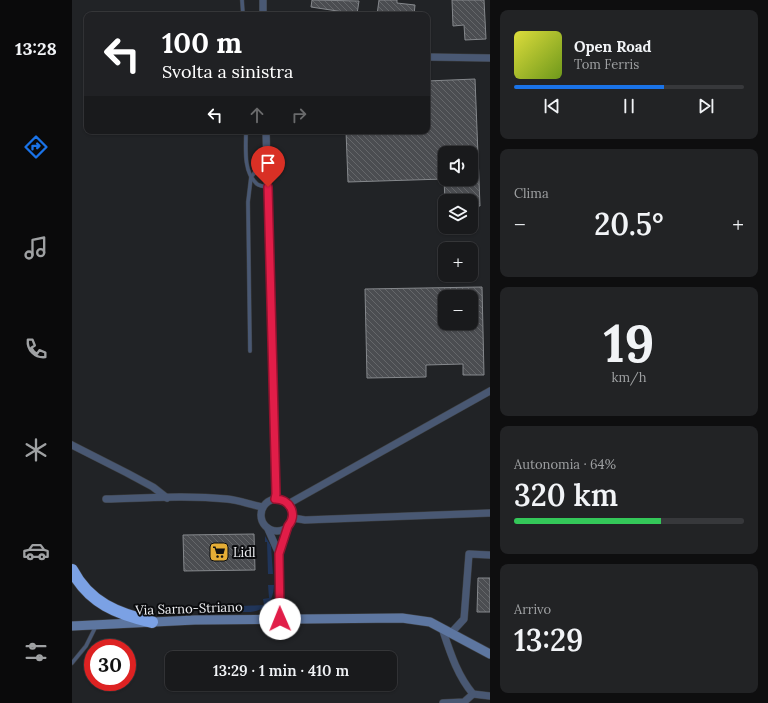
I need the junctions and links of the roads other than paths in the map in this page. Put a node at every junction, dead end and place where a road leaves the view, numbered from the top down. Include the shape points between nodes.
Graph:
1 (242, 0) edge
2 (263, 0) edge
3 (243, 12) edge
4 (263, 12) edge
5 (430, 57) edge
6 (490, 58) edge
7 (246, 134) edge
8 (266, 134) edge
9 (267, 168) junction
10 (251, 176) junction
11 (268, 187) junction
12 (250, 351) dead end
13 (490, 392) edge
14 (72, 445) edge
15 (167, 498) junction
16 (106, 499) dead end
17 (275, 499) junction
18 (288, 504) junction
19 (263, 507) junction
20 (490, 513) edge
21 (293, 518) junction
22 (288, 526) junction
23 (268, 528) junction
24 (279, 554) junction
25 (490, 555) edge
26 (72, 570) edge
27 (280, 619) junction
28 (152, 622) junction
29 (97, 625) junction
30 (72, 626) edge
31 (446, 630) junction
32 (490, 654) edge
33 (72, 663) edge
34 (473, 694) junction
35 (490, 696) edge
36 (443, 703) edge

1 - 3 lane
2 - 4 street
5 - 6 street
7 - 10 lane via 247,162
8 - 9 street
9 - 10 lane via 256,171
9 - 11 street
10 - 11 lane via 256,184
10 - 12 lane via 248,202
11 - 17 street
13 - 18 street
14 - 15 street via 153,487
15 - 16 street
15 - 19 street via 228,499
17 - 18 street
17 - 19 street
18 - 21 street
19 - 23 street via 262,521
20 - 21 street via 305,520
21 - 22 street
22 - 23 street via 279,531
22 - 24 street
23 - 24 street
24 - 27 street
25 - 31 street via 469,554 464,619
26 - 28 highway via 84,588 108,608
27 - 28 main road, Via Sarno-Striano
27 - 31 main road, Via Sarno-Striano via 402,618 430,622
28 - 29 main road, Via Sarno-Striano
29 - 30 main road, Via Sarno-Striano
29 - 33 lane via 86,646
31 - 32 main road, Via Sarno-Striano
31 - 34 street via 456,667
34 - 35 street
34 - 36 street via 464,702

